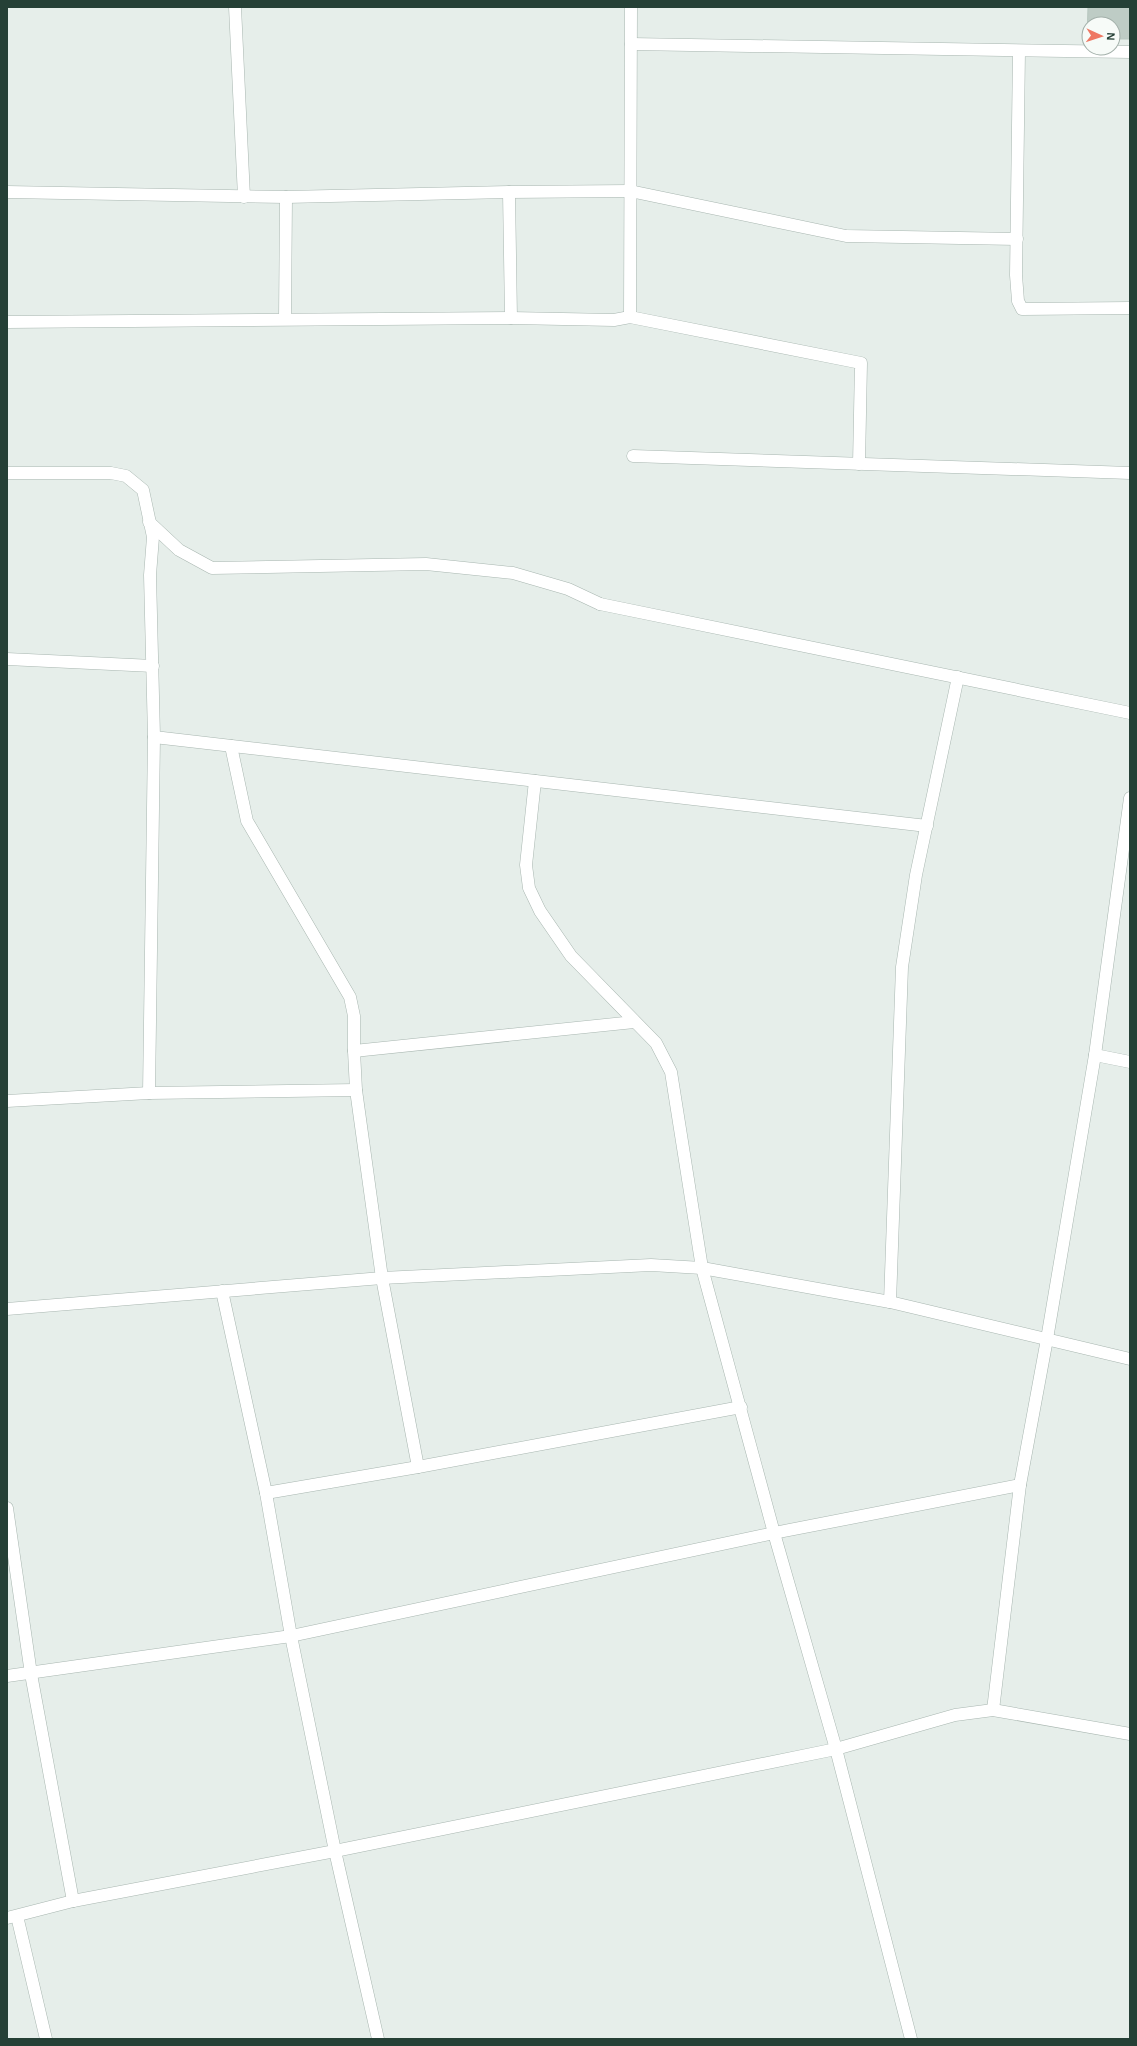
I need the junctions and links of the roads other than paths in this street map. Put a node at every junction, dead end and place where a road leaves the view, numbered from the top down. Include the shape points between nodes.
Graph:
1 (235, 7) edge
2 (631, 7) edge
3 (631, 44) junction
4 (1019, 52) junction
5 (1130, 52) edge
6 (630, 191) junction
7 (7, 192) edge
8 (509, 192) junction
9 (244, 197) junction
10 (286, 197) junction
11 (1017, 239) junction
12 (1130, 308) edge
13 (630, 317) junction
14 (511, 318) junction
15 (285, 319) junction
16 (7, 322) edge
17 (633, 456) dead end
18 (859, 464) junction
19 (7, 473) edge
20 (1130, 473) edge
21 (149, 522) junction
22 (7, 659) edge
23 (153, 666) junction
24 (958, 677) junction
25 (1130, 713) edge
26 (154, 738) junction
27 (231, 746) junction
28 (535, 781) junction
29 (1130, 798) edge
30 (927, 826) junction
31 (634, 1022) junction
32 (354, 1051) junction
33 (1095, 1055) junction
34 (1130, 1062) edge
35 (356, 1090) junction
36 (149, 1093) junction
37 (7, 1100) edge
38 (702, 1268) junction
39 (382, 1278) junction
40 (222, 1291) junction
41 (890, 1302) junction
42 (7, 1310) edge
43 (1047, 1339) junction
44 (1130, 1359) edge
45 (740, 1406) junction
46 (418, 1467) junction
47 (1020, 1485) junction
48 (266, 1493) junction
49 (7, 1508) edge
50 (774, 1533) junction
51 (291, 1636) junction
52 (31, 1674) junction
53 (7, 1676) edge
54 (993, 1710) junction
55 (1130, 1734) edge
56 (836, 1749) junction
57 (335, 1851) junction
58 (73, 1901) junction
59 (12, 1917) edge
60 (46, 2039) edge
61 (378, 2039) edge
62 (911, 2039) edge

1 - 9 street
2 - 3 street
3 - 4 street
3 - 6 street
4 - 5 street
4 - 11 street
6 - 8 street
6 - 11 street via 846,236
6 - 13 street
7 - 9 street
8 - 10 street
8 - 14 street
9 - 10 street
10 - 15 street
11 - 12 street via 1018,301 1022,309
13 - 14 street via 618,320
13 - 18 street via 861,363
14 - 15 street
15 - 16 street
17 - 18 street
18 - 20 street
19 - 21 street via 111,472 126,476 143,490
21 - 23 street via 153,537 150,575
21 - 24 street via 179,550 212,568 426,564 513,574 568,589 600,604
22 - 23 street
23 - 26 street
24 - 25 street
24 - 30 street
26 - 27 street
26 - 36 street
27 - 28 street
27 - 32 street via 247,821 350,997 354,1016
28 - 30 street
28 - 31 street via 526,865 529,888 540,911 571,956
29 - 33 street
30 - 41 street via 916,875 902,967
31 - 32 street
31 - 38 street via 656,1043 671,1072
32 - 35 street
33 - 34 street
33 - 43 street
35 - 36 street
35 - 39 street
36 - 37 street
38 - 39 street via 605,1266
38 - 41 street
38 - 45 street
39 - 40 street
39 - 46 street
40 - 42 street
40 - 48 street
41 - 43 street
43 - 44 street
43 - 47 street
45 - 46 street
45 - 50 street
46 - 48 street
47 - 50 street
47 - 54 street
48 - 51 street
49 - 52 street
50 - 51 street
50 - 56 street
51 - 52 street
51 - 57 street
52 - 53 street
52 - 58 street
54 - 55 street
54 - 56 street via 955,1715
56 - 57 street
56 - 62 street
57 - 58 street
57 - 61 street
58 - 59 street
59 - 60 street

